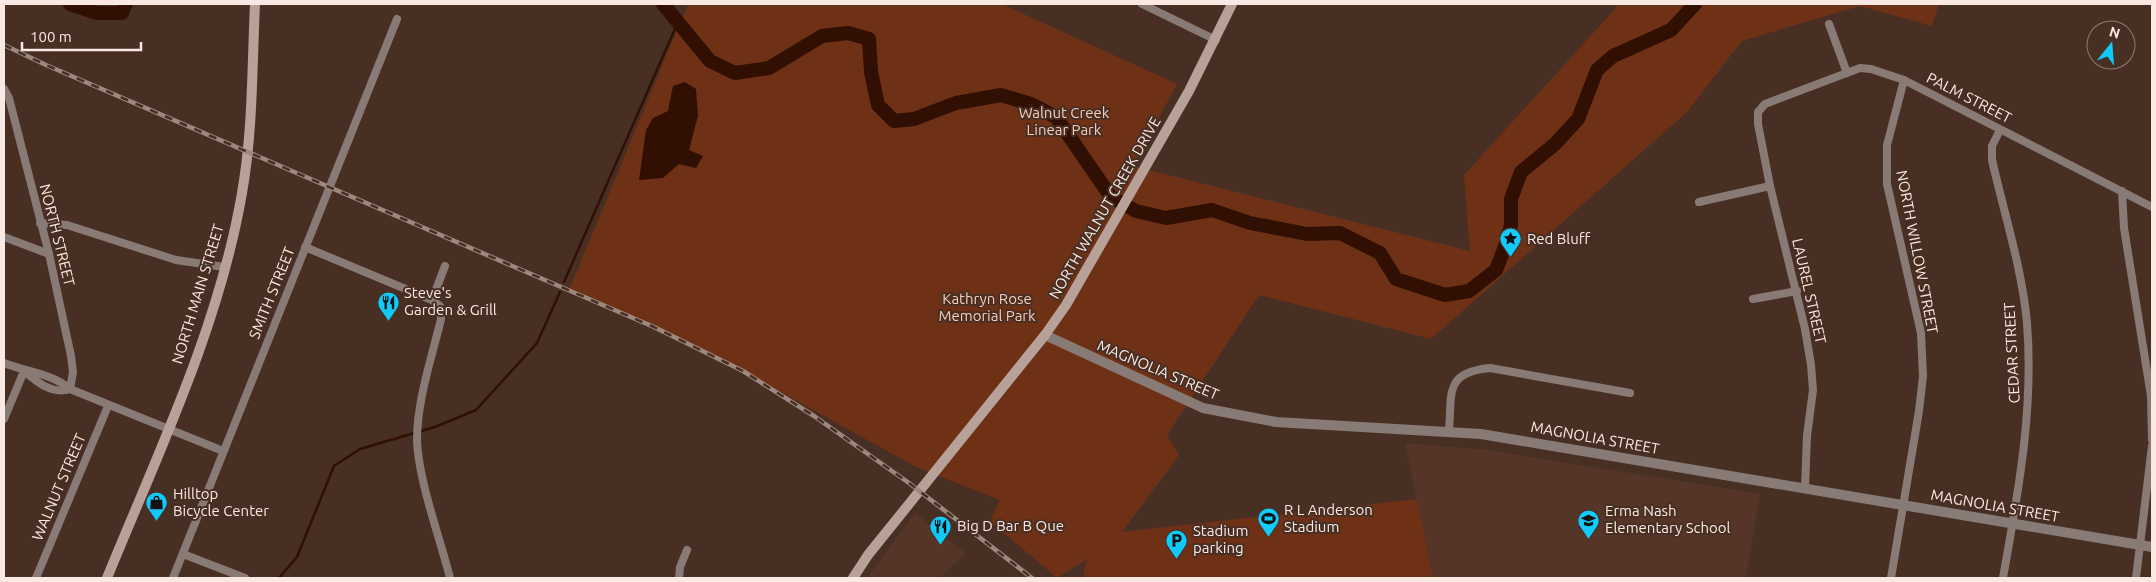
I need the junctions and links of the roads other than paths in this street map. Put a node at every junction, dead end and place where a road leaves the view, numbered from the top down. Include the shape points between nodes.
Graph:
1 (256, 4) edge
2 (1142, 4) edge
3 (1232, 4) edge
4 (397, 19) dead end
5 (1828, 24) dead end
6 (1216, 40) junction
7 (1847, 73) junction
8 (1904, 80) junction
9 (4, 89) edge
10 (1765, 104) joint
11 (2000, 130) junction
12 (1770, 186) junction
13 (2122, 191) junction
14 (1699, 202) dead end
15 (2152, 207) edge
16 (40, 223) junction
17 (4, 237) edge
18 (305, 247) junction
19 (49, 254) junction
20 (445, 266) dead end
21 (224, 267) junction
22 (1797, 291) junction
23 (1753, 299) dead end
24 (432, 300) junction
25 (1045, 335) junction
26 (4, 363) edge
27 (24, 371) junction
28 (70, 389) junction
29 (1630, 393) dead end
30 (108, 406) junction
31 (4, 419) edge
32 (168, 429) junction
33 (1449, 431) junction
34 (2152, 440) edge
35 (2152, 446) edge
36 (223, 451) junction
37 (1805, 489) junction
38 (1903, 505) junction
39 (2013, 524) junction
40 (2141, 546) junction
41 (2152, 548) edge
42 (687, 550) dead end
43 (182, 554) junction
44 (36, 578) edge
45 (106, 578) edge
46 (173, 578) edge
47 (245, 578) edge
48 (450, 578) edge
49 (679, 578) edge
50 (853, 578) edge
51 (1891, 578) edge
52 (2003, 578) edge
53 (2136, 578) edge

1 - 21 main road, NORTH MAIN STREET via 242,193
2 - 6 street
3 - 6 main road, NORTH WALNUT CREEK DRIVE
4 - 18 street, SMITH STREET
5 - 7 street
6 - 25 main road, NORTH WALNUT CREEK DRIVE via 1143,174
7 - 8 street, PALM STREET via 1871,68
7 - 10 street, PALM STREET
8 - 11 street, PALM STREET
8 - 38 street, NORTH WILLOW STREET via 1887,145 1887,184 1921,333 1923,376
9 - 16 street, NORTH STREET
10 - 12 street, LAUREL STREET via 1758,112 1758,124
11 - 13 street, PALM STREET
11 - 39 street, CEDAR STREET via 1992,146 1992,160 2022,290 2027,322 2029,381 2023,463
12 - 14 street
12 - 22 street, LAUREL STREET
13 - 15 street, PALM STREET
13 - 34 street via 2124,228 2151,396
16 - 19 street, NORTH STREET
16 - 21 street via 68,225 176,260
17 - 19 street
18 - 24 street
18 - 36 street, SMITH STREET
19 - 28 street, NORTH STREET via 71,356
20 - 24 street
21 - 32 main road, NORTH MAIN STREET via 206,332
22 - 23 street
22 - 37 street, LAUREL STREET via 1813,390
24 - 48 street via 440,306 441,319 421,406 419,454
25 - 33 street, MAGNOLIA STREET via 1187,401 1223,413 1276,422
25 - 50 main road, NORTH WALNUT CREEK DRIVE
26 - 27 street
27 - 28 street via 54,379
27 - 31 street
28 - 30 street
29 - 33 street via 1490,368 1478,369 1456,379
30 - 32 street
30 - 44 street, WALNUT STREET
32 - 36 street
32 - 45 main road, NORTH MAIN STREET
33 - 37 street, MAGNOLIA STREET
35 - 40 street
36 - 43 street, SMITH STREET
37 - 38 street, MAGNOLIA STREET
38 - 39 street, MAGNOLIA STREET
38 - 51 street, NORTH WILLOW STREET
39 - 40 street, MAGNOLIA STREET
39 - 52 street, CEDAR STREET
40 - 41 street, MAGNOLIA STREET
40 - 53 street
42 - 49 street
43 - 46 street, SMITH STREET
43 - 47 street

